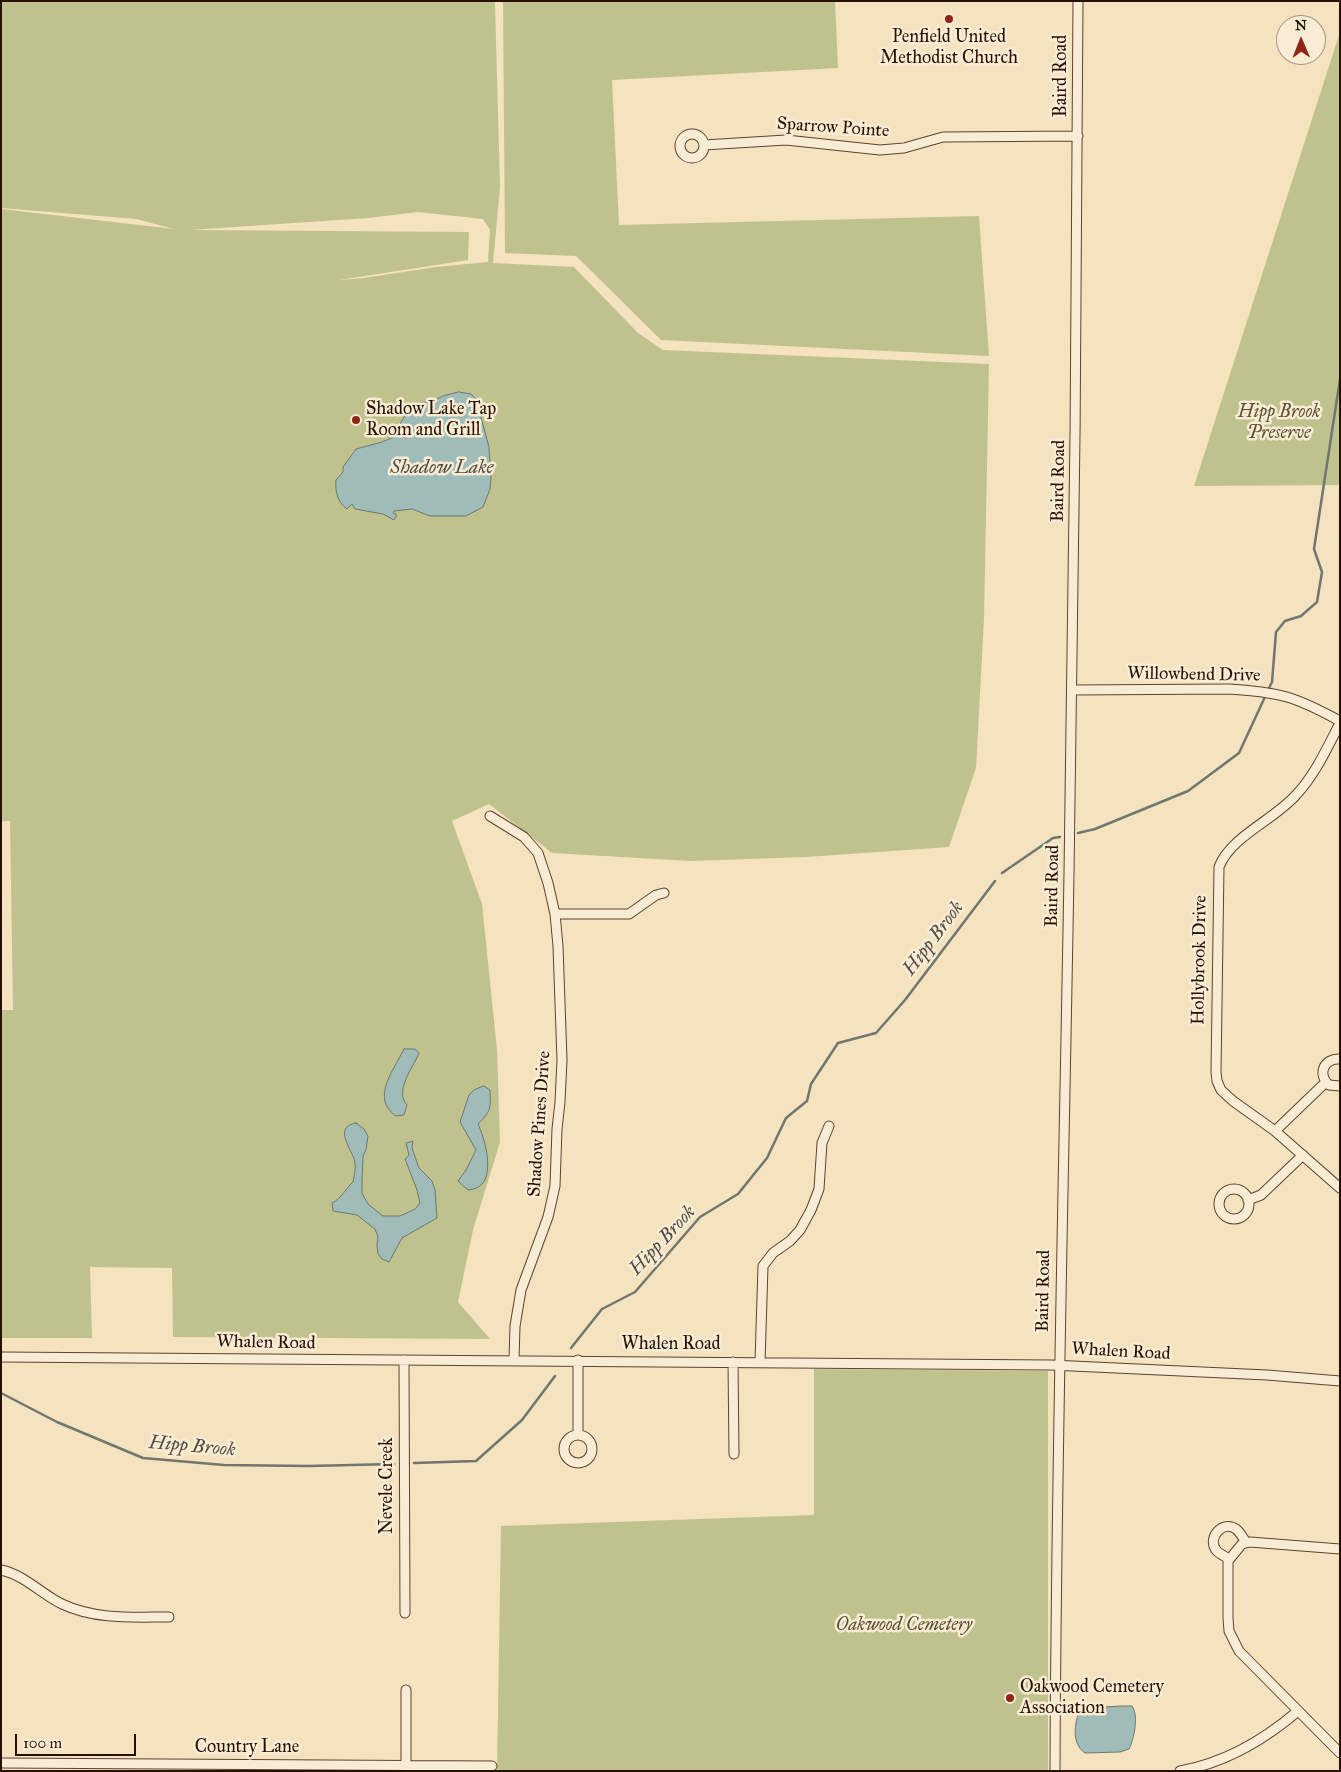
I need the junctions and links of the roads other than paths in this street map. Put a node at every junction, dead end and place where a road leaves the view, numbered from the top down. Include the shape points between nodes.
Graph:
1 (1078, 1) edge
2 (1078, 136) junction
3 (704, 145) dead end
4 (1072, 690) junction
5 (1340, 722) edge
6 (490, 816) dead end
7 (664, 893) dead end
8 (554, 914) junction
9 (1340, 1059) edge
10 (1326, 1082) junction
11 (1340, 1086) edge
12 (829, 1126) dead end
13 (1275, 1131) junction
14 (1303, 1155) junction
15 (1340, 1188) edge
16 (1248, 1200) dead end
17 (1, 1357) edge
18 (404, 1360) junction
19 (514, 1360) junction
20 (578, 1360) junction
21 (732, 1362) junction
22 (760, 1362) junction
23 (1059, 1365) junction
24 (1340, 1381) edge
25 (578, 1435) dead end
26 (734, 1454) dead end
27 (1246, 1542) junction
28 (1340, 1549) edge
29 (1230, 1559) junction
30 (1, 1570) edge
31 (405, 1612) dead end
32 (169, 1617) dead end
33 (406, 1690) dead end
34 (1298, 1711) junction
35 (1340, 1753) edge
36 (1, 1763) edge
37 (406, 1765) junction
38 (492, 1766) dead end
39 (1055, 1771) edge
40 (1180, 1771) edge

1 - 2 street, Baird Road
2 - 3 street, Sparrow Pointe via 943,137 904,148 880,150 792,140
2 - 4 street, Baird Road
4 - 5 street, Willowbend Drive via 1250,690 1288,697
4 - 23 street, Baird Road
5 - 13 street, Hollybrook Drive via 1314,771 1297,794 1233,845 1219,867 1217,1081 1233,1101
6 - 8 street, Shadow Pines Drive via 534,847 545,870
7 - 8 street via 629,914
8 - 19 street, Shadow Pines Drive via 562,1060 555,1186 548,1217 521,1290
9 - 10 street via 1332,1059 1325,1065 1322,1073
10 - 11 street
10 - 13 street
12 - 22 street via 822,1143 819,1189 811,1210 800,1230 763,1266
13 - 14 street, Hollybrook Drive
14 - 15 street, Hollybrook Drive
14 - 16 street via 1261,1195
17 - 18 street, Whalen Road
18 - 19 street, Whalen Road
18 - 31 street, Nevele Creek
19 - 20 street, Whalen Road
20 - 21 street, Whalen Road
20 - 25 street
21 - 22 street, Whalen Road
21 - 26 street
22 - 23 street, Whalen Road
23 - 24 street, Whalen Road
23 - 39 street, Baird Road
27 - 28 street
27 - 29 street
27 - 29 street via 1236,1529 1227,1527 1219,1530 1214,1537 1214,1546
29 - 34 street via 1228,1618 1233,1641 1250,1664
30 - 32 street via 79,1610 118,1617
33 - 37 street
34 - 35 street
34 - 40 street via 1267,1736 1241,1750 1214,1762
36 - 37 street, Country Lane
37 - 38 street, Country Lane

